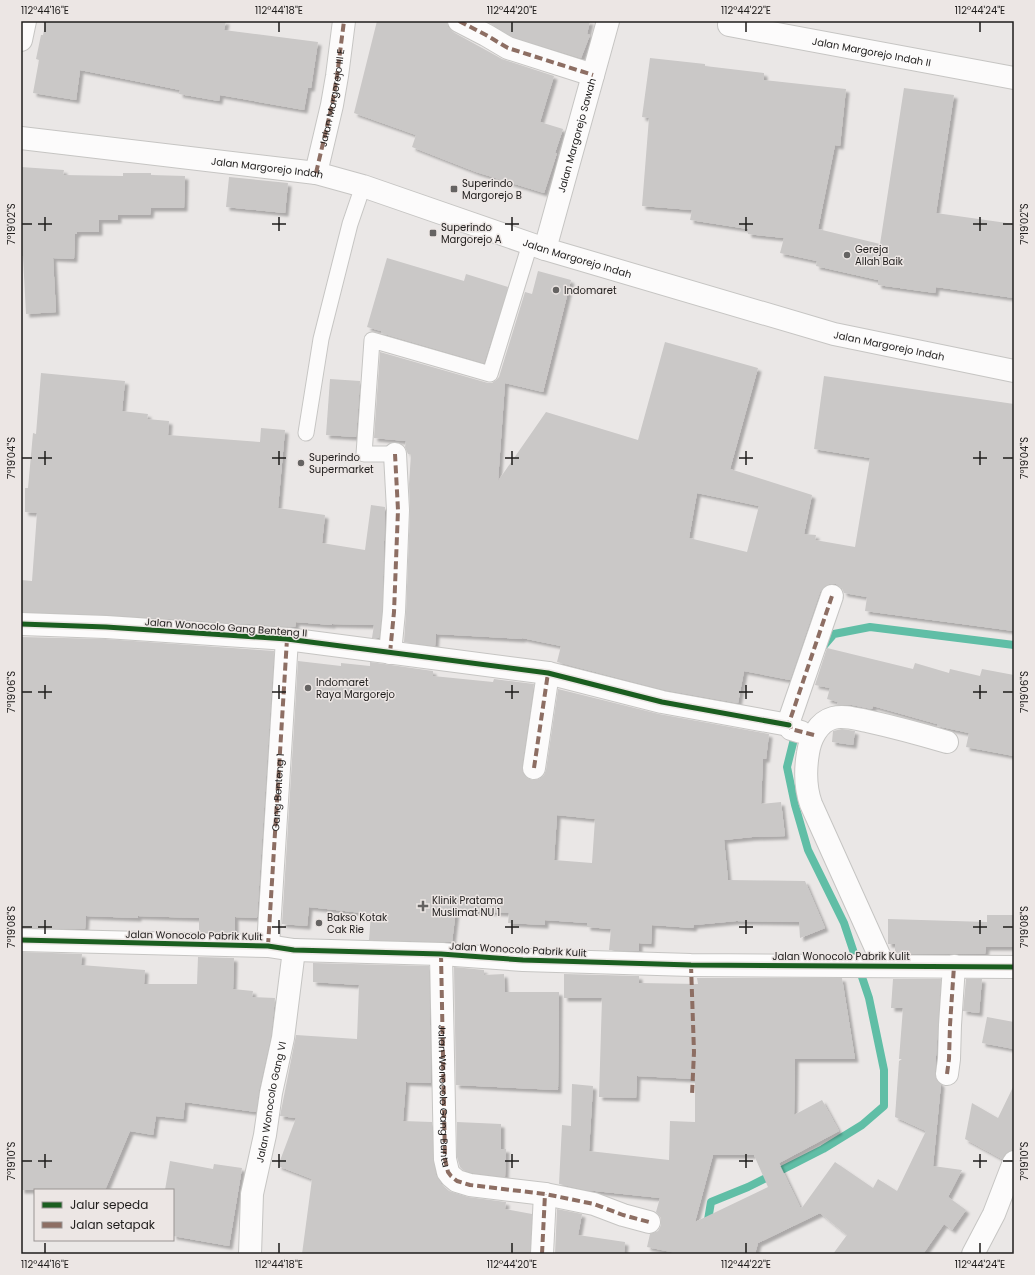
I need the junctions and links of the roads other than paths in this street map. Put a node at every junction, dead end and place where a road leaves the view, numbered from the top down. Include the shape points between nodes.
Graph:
1 (25, 21) edge
2 (344, 21) edge
3 (459, 21) edge
4 (608, 21) edge
5 (729, 25) dead end
6 (21, 40) edge
7 (592, 75) junction
8 (1014, 78) edge
9 (21, 138) edge
10 (316, 173) junction
11 (363, 186) junction
12 (537, 246) junction
13 (1014, 371) edge
14 (306, 433) dead end
15 (395, 454) joint
16 (832, 596) dead end
17 (21, 624) edge
18 (287, 639) junction
19 (390, 653) junction
20 (548, 673) junction
21 (800, 731) junction
22 (947, 742) dead end
23 (534, 768) dead end
24 (21, 940) edge
25 (268, 946) junction
26 (294, 950) junction
27 (440, 954) junction
28 (880, 966) junction
29 (954, 966) junction
30 (1014, 967) edge
31 (947, 1074) dead end
32 (1014, 1162) edge
33 (545, 1194) junction
34 (649, 1222) dead end
35 (250, 1254) edge
36 (542, 1254) edge
37 (973, 1254) edge

1 - 6 street
2 - 10 street, Jalan Margorejo III E via 332,105
3 - 7 street via 508,48
4 - 7 street, Jalan Margorejo Sawah
5 - 8 street, Jalan Margorejo Indah II
7 - 12 street, Jalan Margorejo Sawah
9 - 10 street, Jalan Margorejo Indah
10 - 11 street, Jalan Margorejo Indah
11 - 12 street, Jalan Margorejo Indah
11 - 14 lane via 350,224 321,339
12 - 13 street, Jalan Margorejo Indah via 834,334
12 - 15 lane via 490,374 372,340 364,454
15 - 19 street via 398,510
16 - 21 street via 790,718
17 - 18 street, Jalan Wonocolo Gang Benteng II via 106,626
18 - 19 street, Jalan Wonocolo Gang Benteng II
18 - 25 street, Gang Benteng 1
19 - 20 street, Jalan Wonocolo Gang Benteng II
20 - 21 street, Jalan Wonocolo Gang Benteng II via 662,702
20 - 23 street
21 - 22 street via 840,717 904,729
21 - 28 street via 809,745 805,779 811,804
24 - 25 street, Jalan Wonocolo Pabrik Kulit
25 - 26 street, Jalan Wonocolo Pabrik Kulit
26 - 27 street, Jalan Wonocolo Pabrik Kulit
26 - 35 street, Jalan Wonocolo Gang VI via 283,1038 252,1194
27 - 28 street, Jalan Wonocolo Pabrik Kulit via 524,960 684,965
27 - 33 street, Jalan Wonocolo Gang Buntu via 445,1159 448,1172 457,1181 470,1185
28 - 29 street, Jalan Wonocolo Pabrik Kulit
29 - 30 street, Jalan Wonocolo Pabrik Kulit
29 - 31 street
32 - 37 street via 994,1214
33 - 34 street, Jalan Wonocolo Gang Buntu via 594,1204
33 - 36 street

